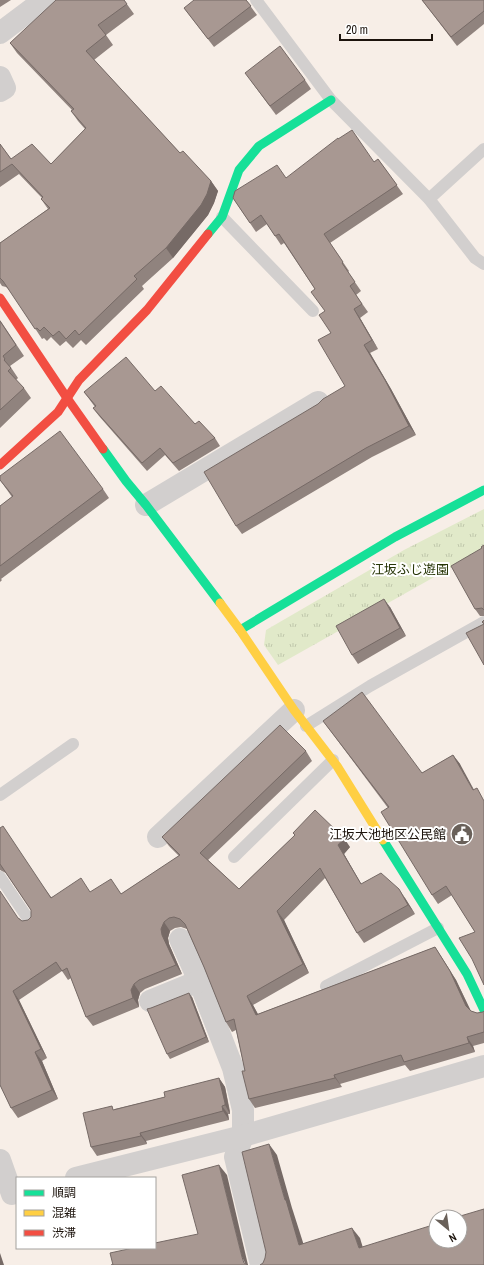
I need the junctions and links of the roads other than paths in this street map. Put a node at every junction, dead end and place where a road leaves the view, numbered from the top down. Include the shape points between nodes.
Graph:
1 (256, 0) edge
2 (36, 2) edge
3 (0, 33) edge
4 (0, 77) edge
5 (0, 91) edge
6 (331, 100) junction
7 (484, 149) edge
8 (429, 199) junction
9 (222, 217) junction
10 (484, 264) edge
11 (0, 298) edge
12 (313, 311) edge
13 (67, 398) junction
14 (318, 402) edge
15 (0, 465) edge
16 (484, 490) edge
17 (146, 505) junction
18 (484, 622) edge
19 (240, 630) junction
20 (300, 718) junction
21 (73, 744) dead end
22 (333, 760) junction
23 (0, 795) edge
24 (158, 837) dead end
25 (234, 858) dead end
26 (0, 877) edge
27 (30, 922) edge
28 (438, 928) junction
29 (180, 939) dead end
30 (198, 981) junction
31 (326, 986) dead end
32 (150, 1000) dead end
33 (484, 1010) edge
34 (484, 1066) edge
35 (243, 1136) junction
36 (0, 1160) edge
37 (80, 1177) edge
38 (10, 1195) edge
39 (261, 1265) edge

1 - 6 lane
2 - 3 street
4 - 5 street via 5,88
6 - 8 lane
6 - 9 street via 260,146 239,170
7 - 8 lane
8 - 10 lane via 475,258
9 - 12 lane
9 - 13 street via 147,310 79,380
11 - 13 street
13 - 15 street via 58,412
13 - 17 street
14 - 17 street
16 - 19 street via 395,537
17 - 19 street
18 - 20 lane via 370,686
19 - 20 street
20 - 22 street
20 - 24 street
21 - 23 lane
22 - 25 lane
22 - 28 street
26 - 27 lane
28 - 31 lane
28 - 33 street via 467,974
29 - 30 street
30 - 32 street
30 - 35 street via 233,1068 243,1110
34 - 35 street
35 - 37 street
35 - 39 street via 235,1157
36 - 38 street

